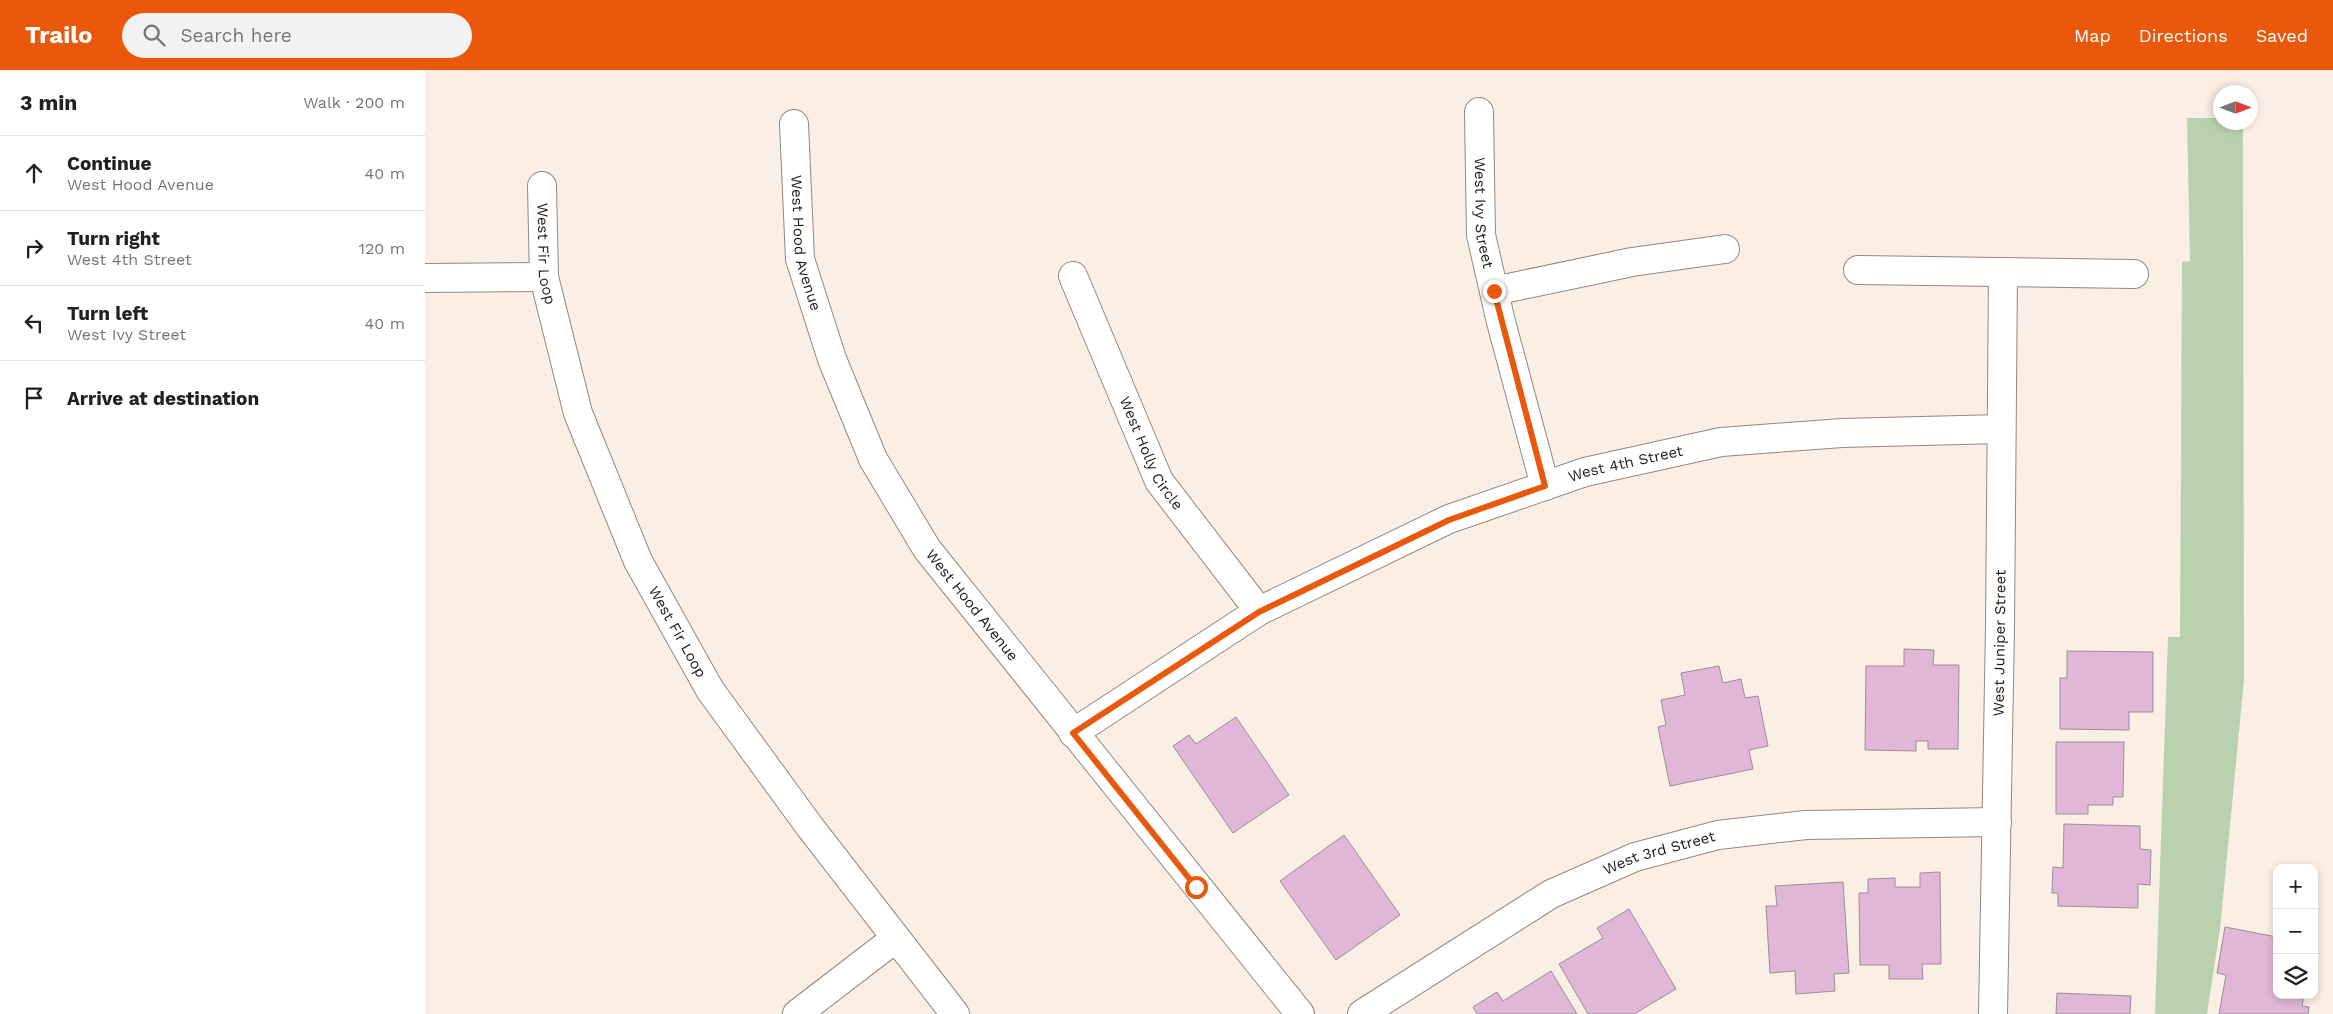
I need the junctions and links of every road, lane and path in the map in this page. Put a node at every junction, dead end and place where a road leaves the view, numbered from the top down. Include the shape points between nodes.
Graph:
1 (1479, 112) dead end
2 (794, 124) dead end
3 (542, 186) dead end
4 (1725, 249) dead end
5 (1858, 270) dead end
6 (2003, 272) junction
7 (2134, 274) dead end
8 (1073, 276) dead end
9 (425, 278) edge
10 (544, 278) junction
11 (1494, 291) junction
12 (2001, 429) junction
13 (1545, 486) junction
14 (1259, 612) junction
15 (1073, 733) junction
16 (1997, 822) junction
17 (896, 938) junction
18 (797, 1014) edge
19 (955, 1014) edge
20 (1300, 1014) edge
21 (1362, 1014) edge
22 (1993, 1014) edge

1 - 11 street, West Ivy Street via 1481,235
2 - 15 street, West Hood Avenue via 800,259 832,359 873,459 927,549
3 - 10 street, West Fir Loop
4 - 11 street via 1632,262
5 - 6 street
6 - 7 street
6 - 12 street, West Juniper Street
8 - 14 street, West Holly Circle via 1159,481
9 - 10 street
10 - 17 street, West Fir Loop via 578,413 638,561 710,690 810,828
11 - 13 street, West Ivy Street
12 - 13 street, West 4th Street via 1842,433 1721,442 1585,472
12 - 16 street, West Juniper Street
13 - 14 street, West 4th Street via 1449,520
14 - 15 street, West 4th Street
15 - 20 street, West Hood Avenue
16 - 21 street, West 3rd Street via 1806,825 1719,835 1635,857 1551,894
16 - 22 street, West Juniper Street
17 - 18 street
17 - 19 street, West Fir Loop

